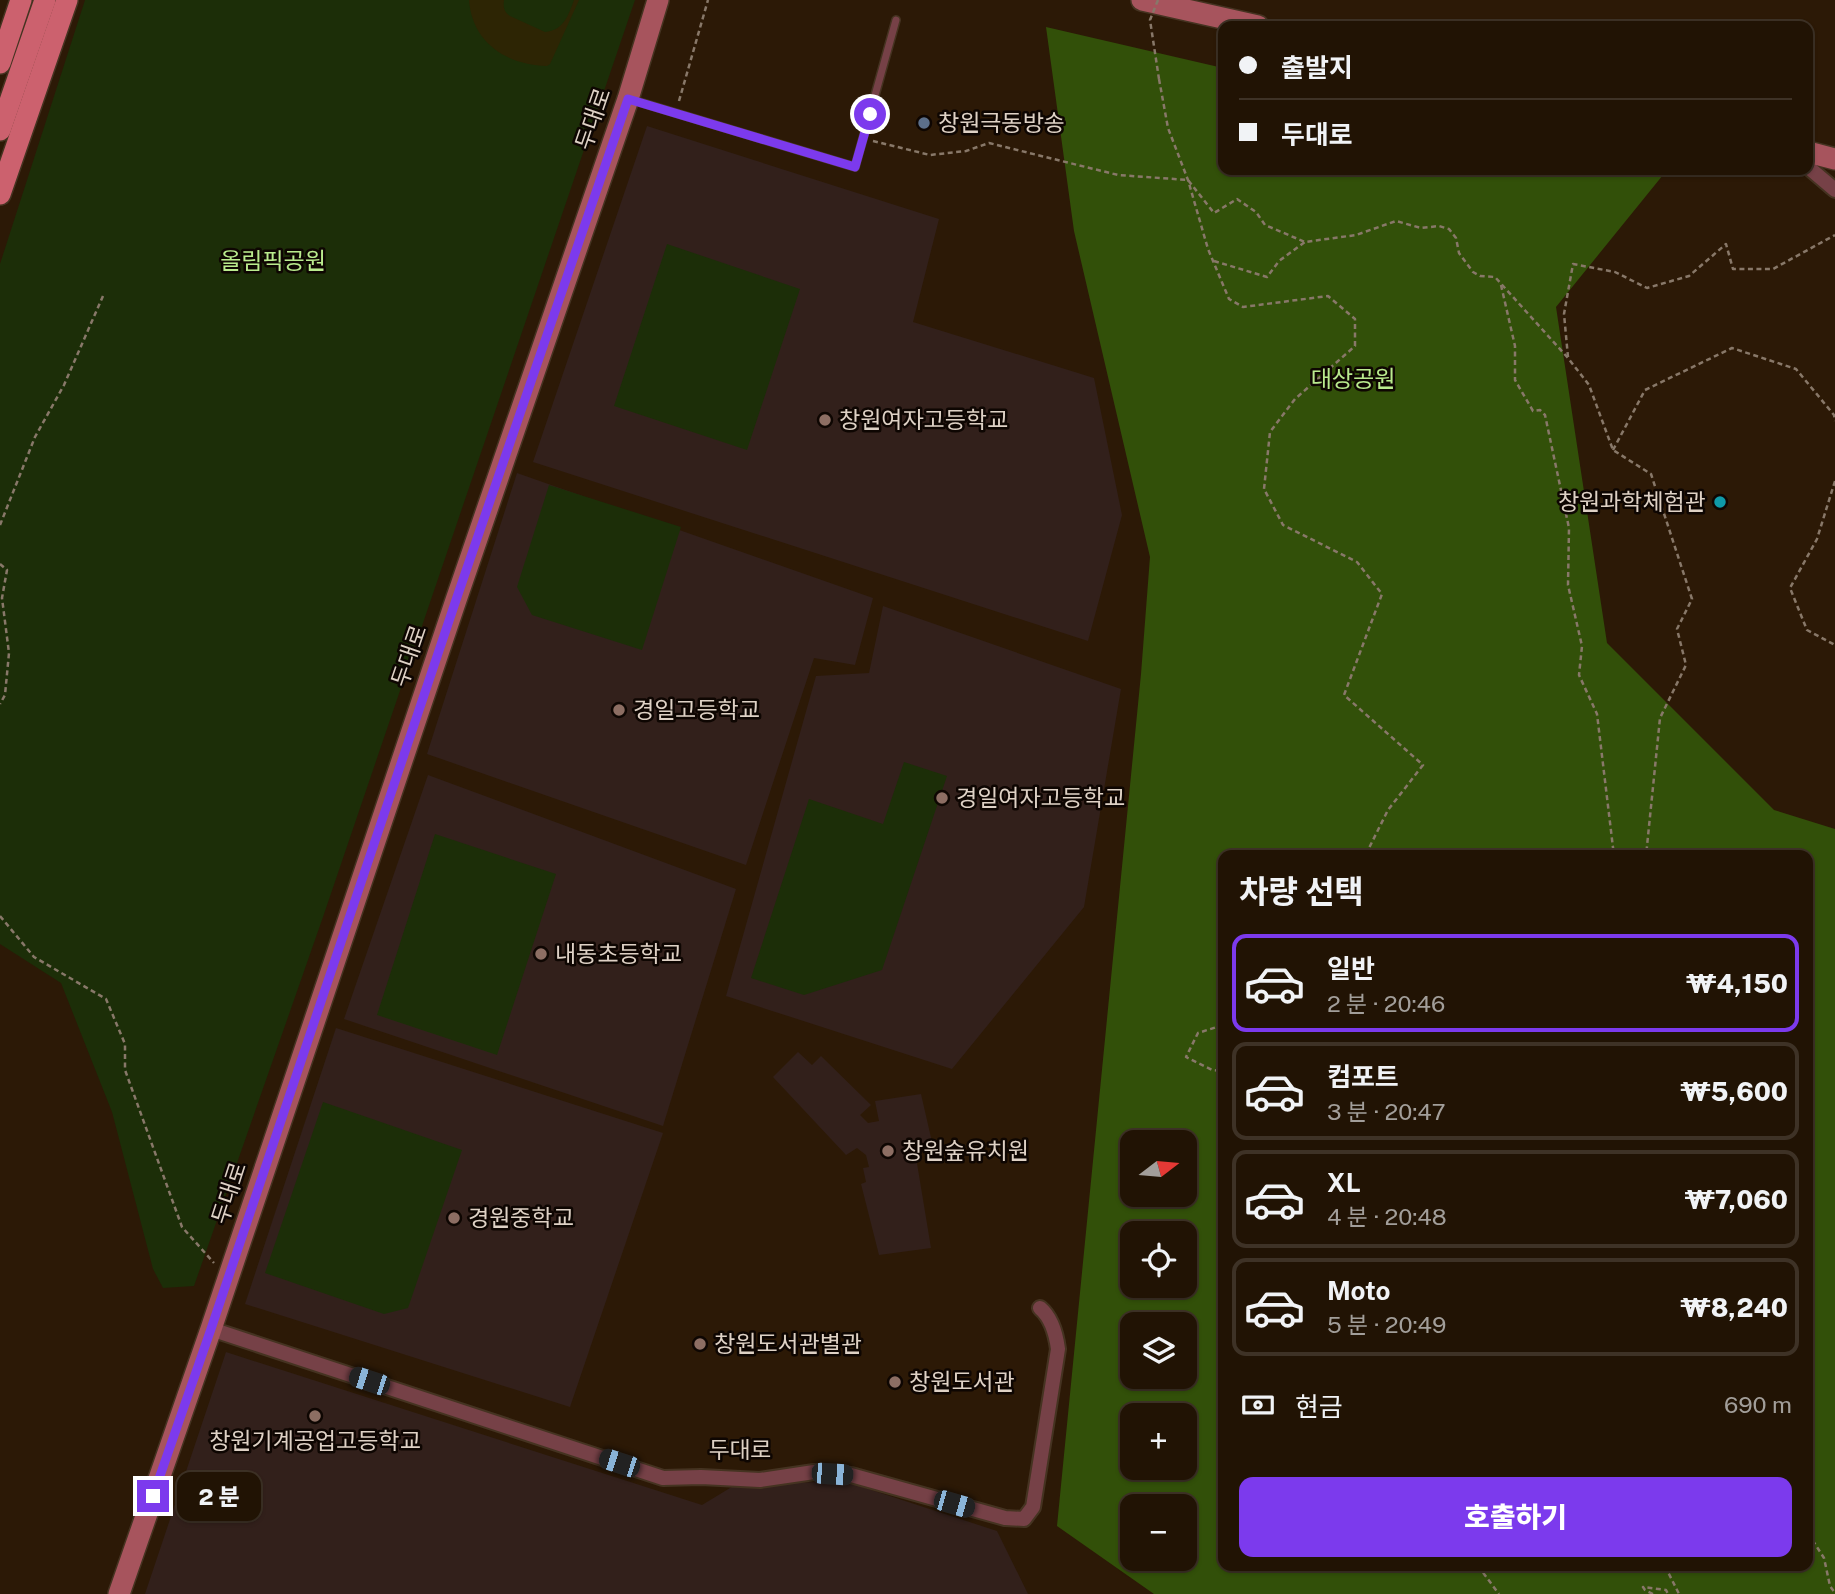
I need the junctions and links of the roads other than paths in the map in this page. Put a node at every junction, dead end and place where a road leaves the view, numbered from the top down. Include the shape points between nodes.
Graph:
1 (21, 0) edge
2 (45, 0) edge
3 (67, 0) edge
4 (658, 0) edge
5 (1142, 0) edge
6 (896, 20) dead end
7 (1236, 21) edge
8 (0, 63) edge
9 (628, 99) junction
10 (0, 131) edge
11 (1813, 153) edge
12 (1835, 159) edge
13 (1813, 171) edge
14 (1835, 190) edge
15 (0, 194) edge
16 (1041, 1308) dead end
17 (211, 1329) junction
18 (119, 1594) edge

1 - 8 main road
2 - 10 main road
3 - 15 main road
4 - 9 street, 두대로
5 - 7 street
6 - 9 lane via 855,167
9 - 17 street, 두대로
11 - 12 street
13 - 14 street
16 - 17 street, 두대로 via 1056,1333 1058,1349 1033,1507 1024,1519 1005,1518 850,1475 814,1472 760,1480 663,1478
17 - 18 street, 두대로

